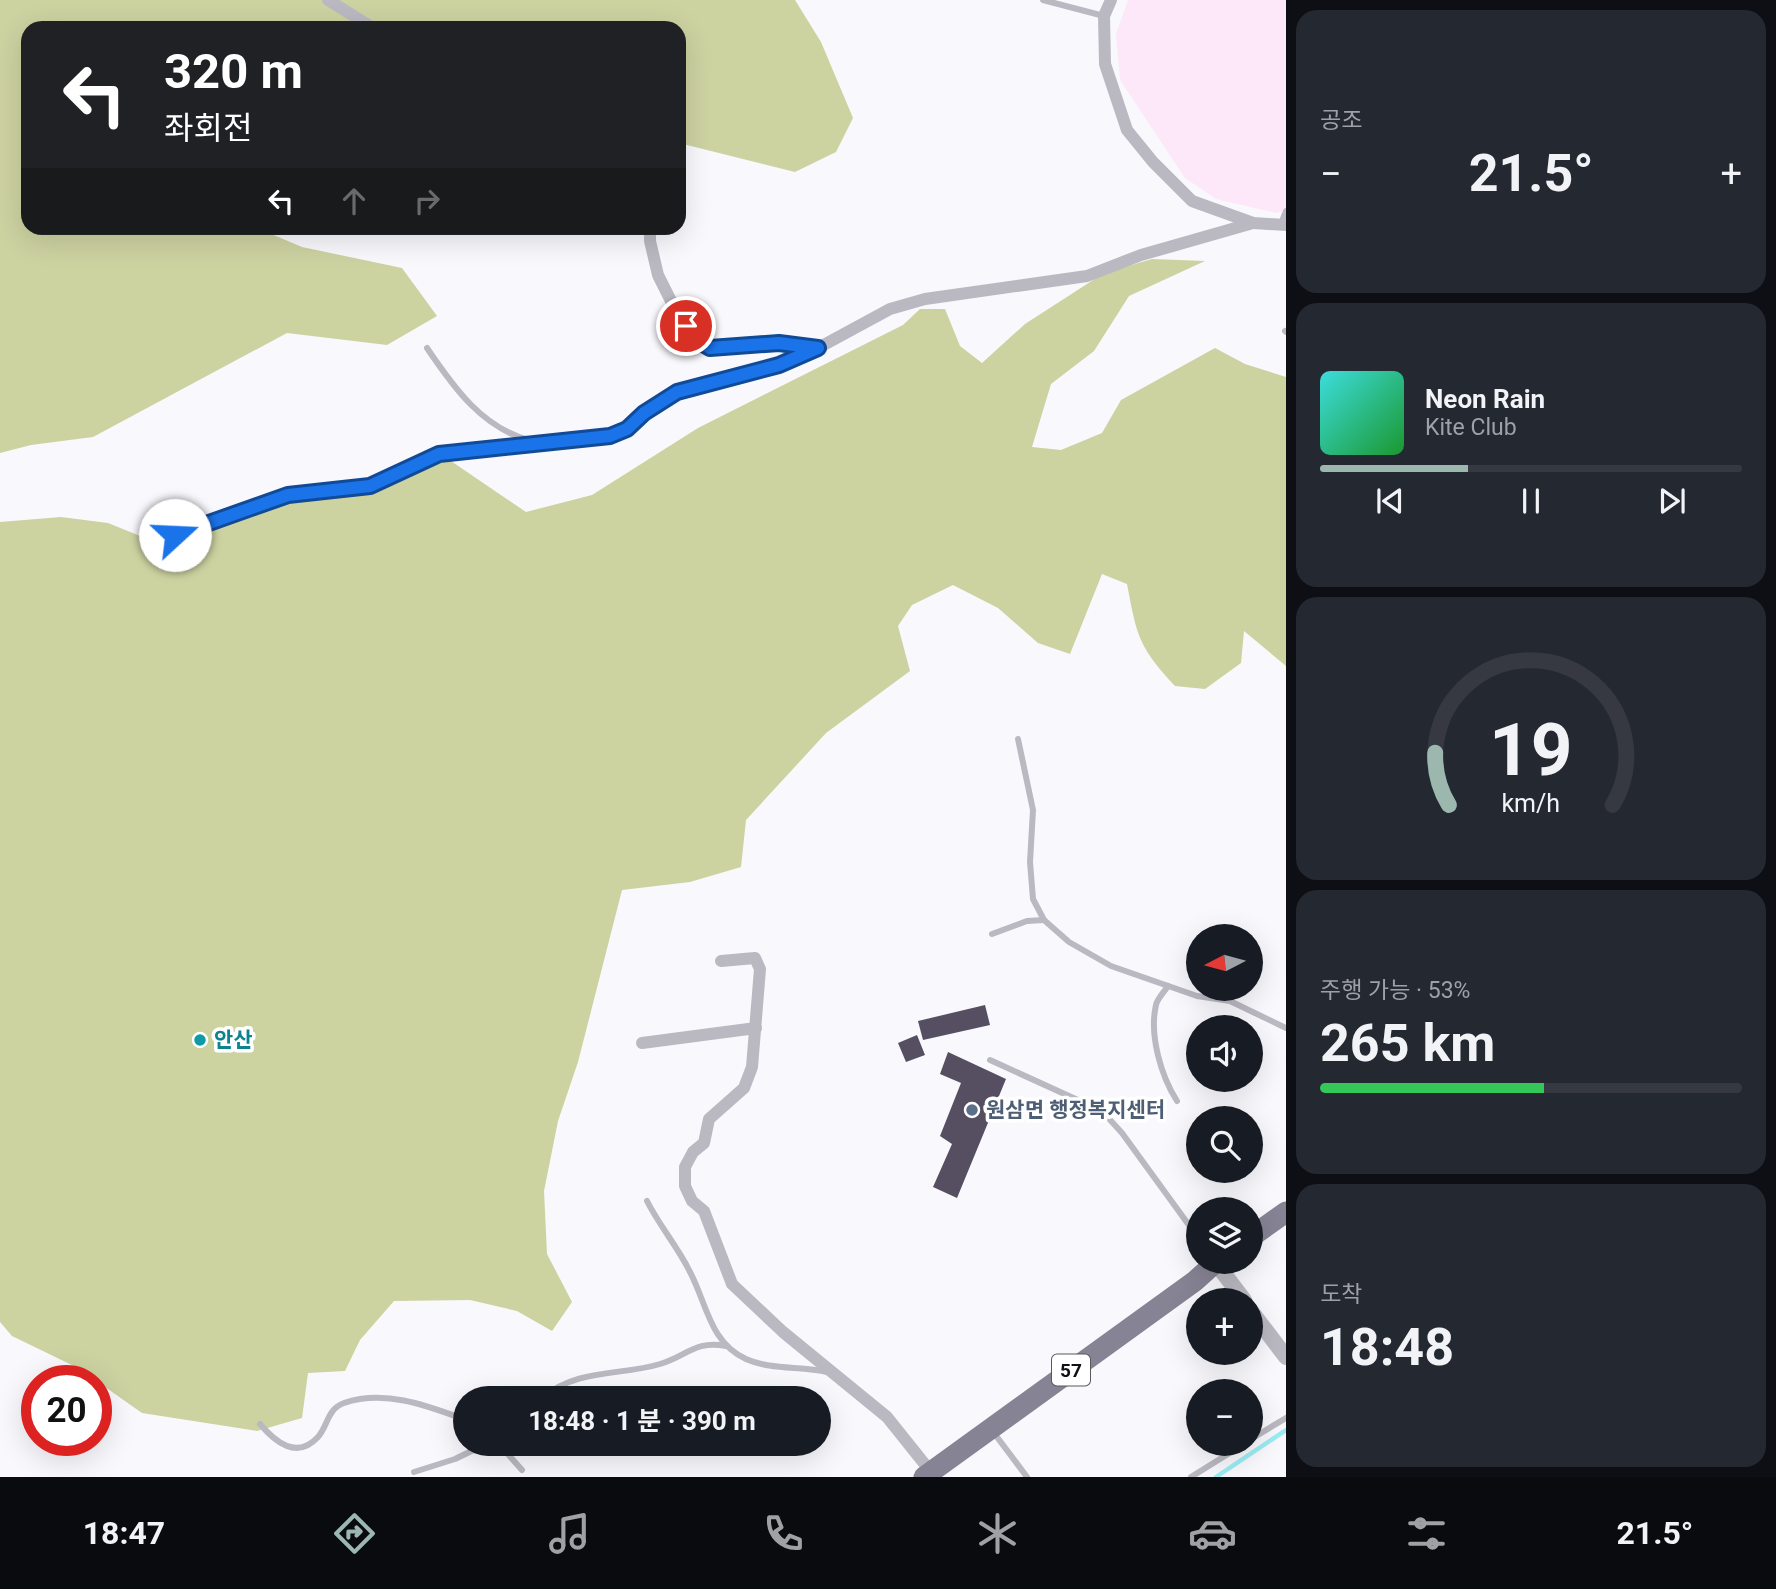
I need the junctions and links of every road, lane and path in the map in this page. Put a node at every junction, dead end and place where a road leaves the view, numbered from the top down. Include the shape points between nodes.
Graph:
1 (328, 0) edge
2 (1043, 0) edge
3 (1111, 0) edge
4 (1104, 16) junction
5 (362, 21) edge
6 (1286, 211) edge
7 (1254, 223) junction
8 (1283, 225) edge
9 (650, 235) edge
10 (427, 348) dead end
11 (818, 348) junction
12 (537, 442) junction
13 (150, 527) dead end
14 (1018, 738) dead end
15 (1044, 919) junction
16 (992, 934) dead end
17 (721, 961) dead end
18 (1168, 986) junction
19 (756, 1028) junction
20 (1286, 1028) edge
21 (642, 1043) dead end
22 (990, 1060) dead end
23 (1177, 1101) dead end
24 (647, 1201) dead end
25 (1286, 1212) edge
26 (1186, 1221) edge
27 (1263, 1228) edge
28 (1202, 1274) edge
29 (1224, 1274) edge
30 (1235, 1288) edge
31 (1263, 1327) edge
32 (726, 1346) junction
33 (1286, 1357) edge
34 (835, 1374) junction
35 (569, 1386) edge
36 (453, 1415) edge
37 (1286, 1418) edge
38 (260, 1424) dead end
39 (990, 1428) junction
40 (1263, 1432) edge
41 (463, 1456) edge
42 (509, 1456) edge
43 (1225, 1456) edge
44 (522, 1471) dead end
45 (414, 1472) dead end
46 (927, 1475) edge
47 (1027, 1477) edge
48 (1191, 1477) edge

1 - 5 street
2 - 4 lane
3 - 4 street
4 - 7 street via 1105,64 1126,130 1192,201
6 - 8 lane
7 - 8 street
7 - 11 street via 1087,275 925,299 890,309
9 - 11 street via 658,275 695,339 710,348 779,343
10 - 12 lane via 484,419 512,436
11 - 12 lane via 779,365 677,392 610,436
12 - 13 lane via 439,454 370,486 288,495 175,535
14 - 15 lane via 1033,810 1033,900
15 - 16 lane
15 - 18 lane via 1069,942 1111,966
17 - 19 street via 755,958 760,969
18 - 20 lane via 1230,1001
18 - 23 lane via 1156,1004 1157,1054
19 - 21 street
19 - 34 street via 752,1067 744,1088 709,1119 704,1143 685,1167 685,1185 708,1220 733,1284
22 - 26 lane via 1102,1111
24 - 32 lane via 690,1272 713,1328
25 - 27 main road
28 - 39 main road, 57
29 - 30 street
31 - 33 street
32 - 34 lane via 764,1364
32 - 35 lane via 709,1343 657,1365 603,1371
34 - 46 street via 887,1417
36 - 38 lane via 421,1403 364,1400 344,1404 332,1410 319,1436 305,1446 291,1448 276,1443
37 - 40 lane
39 - 46 main road, 57
39 - 47 lane
41 - 45 lane
42 - 44 lane
43 - 48 lane

